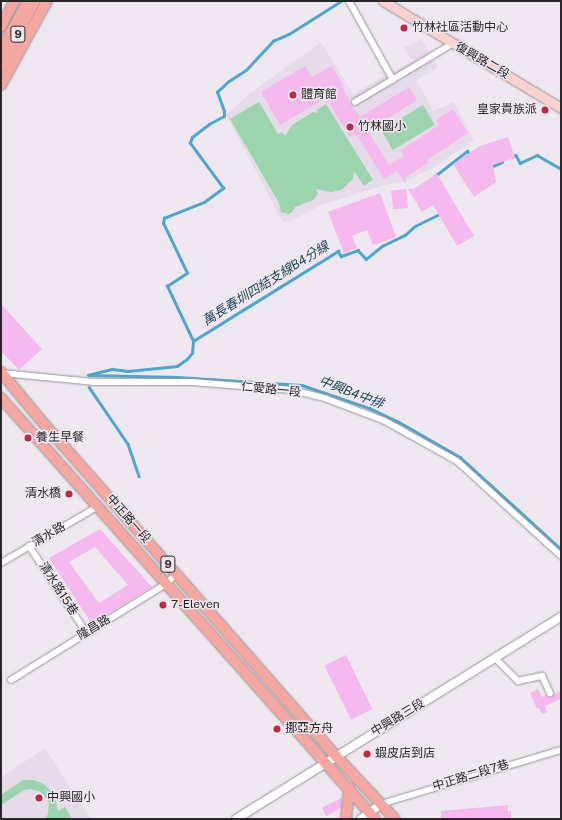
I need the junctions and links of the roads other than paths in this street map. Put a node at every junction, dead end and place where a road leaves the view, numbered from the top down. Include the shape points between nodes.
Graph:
1 (14, 1) edge
2 (28, 1) edge
3 (35, 1) edge
4 (47, 1) edge
5 (349, 1) edge
6 (383, 1) edge
7 (1, 27) edge
8 (452, 44) junction
9 (1, 49) edge
10 (1, 66) edge
11 (393, 80) junction
12 (1, 85) edge
13 (355, 102) dead end
14 (561, 108) edge
15 (2, 372) edge
16 (1, 398) edge
17 (98, 507) junction
18 (29, 546) junction
19 (561, 556) edge
20 (1, 563) edge
21 (176, 574) junction
22 (166, 584) junction
23 (561, 617) edge
24 (86, 632) junction
25 (495, 658) junction
26 (11, 680) dead end
27 (550, 692) dead end
28 (561, 750) edge
29 (336, 756) junction
30 (325, 763) junction
31 (350, 788) junction
32 (381, 804) junction
33 (375, 817) edge
34 (236, 819) edge
35 (346, 819) edge
36 (361, 819) edge
37 (394, 819) edge

1 - 7 main road
2 - 9 main road, 9
3 - 10 main road, 9
4 - 12 main road
5 - 11 street
6 - 8 main road, 復興路二段
8 - 11 street
8 - 14 main road, 復興路二段
11 - 13 street
15 - 19 street, 仁愛路一段 via 93,382 192,382 292,390 327,399 385,421 457,460
15 - 21 main road, 中正路一段 / 9
16 - 17 main road, 中正路一段 / 9
17 - 18 street, 清水路
17 - 22 main road, 中正路一段 / 9
18 - 20 street, 清水路
18 - 24 street, 清水路15巷
21 - 22 street, 隆昌路
21 - 29 main road, 中正路一段 / 9
22 - 24 street, 隆昌路
22 - 30 main road, 中正路一段 / 9
23 - 25 street, 中興路三段
24 - 26 street, 隆昌路
25 - 27 street via 518,681 542,676
25 - 29 street, 中興路三段
28 - 32 street, 中正路二段7巷
29 - 30 street, 中興路三段
29 - 32 main road, 9
30 - 31 main road, 9
30 - 34 street, 中興路三段
31 - 33 main road, 9
31 - 35 main road
32 - 33 street
32 - 37 main road, 9
33 - 36 street

